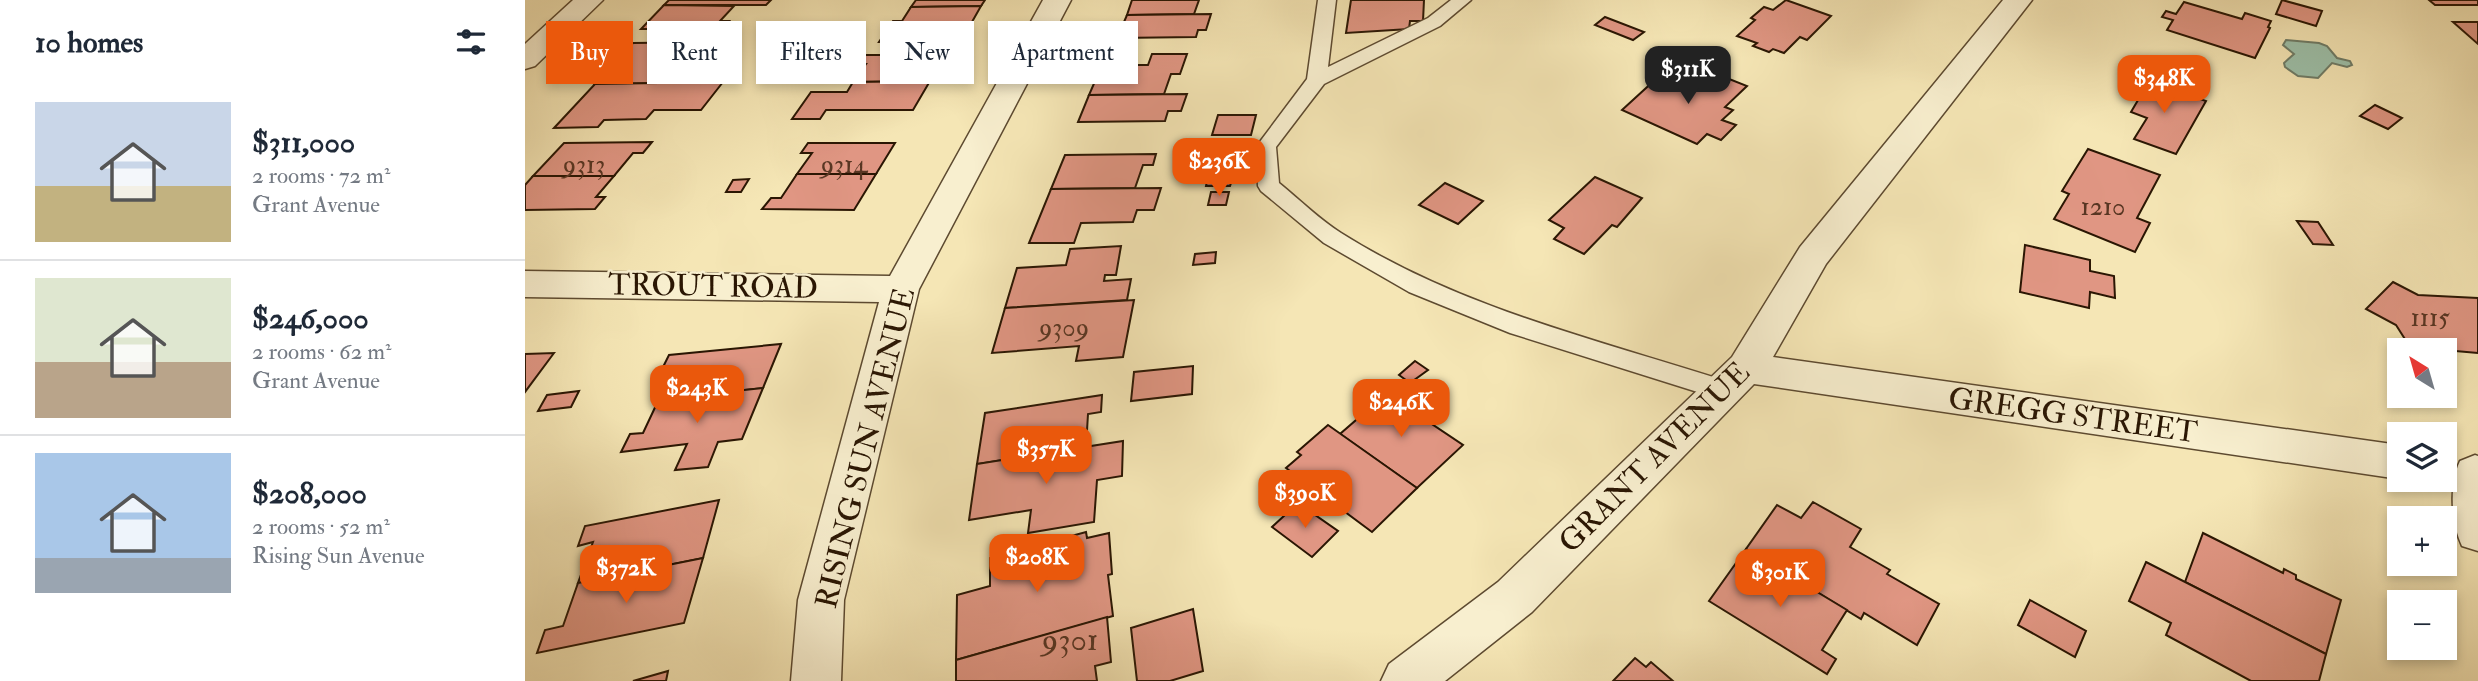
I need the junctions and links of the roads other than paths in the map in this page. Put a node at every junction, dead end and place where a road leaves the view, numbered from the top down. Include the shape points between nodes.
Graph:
1 (589, 0) edge
2 (1058, 0) edge
3 (1327, 0) edge
4 (1462, 0) edge
5 (2018, 0) edge
6 (525, 60) edge
7 (1317, 80) junction
8 (525, 284) edge
9 (901, 289) junction
10 (1735, 379) junction
11 (2387, 460) edge
12 (2466, 472) edge
13 (2478, 532) edge
14 (816, 681) edge
15 (1406, 681) edge

1 - 6 street
2 - 9 street, RISING SUN AVENUE
3 - 7 lane
4 - 7 lane via 1434,22
5 - 10 street, GRANT AVENUE via 1812,256
7 - 10 lane via 1266,147 1269,186 1332,238 1417,286 1519,327
8 - 9 street, TROUT ROAD
9 - 14 street, RISING SUN AVENUE via 821,600
10 - 11 street, GREGG STREET
10 - 15 street, GRANT AVENUE via 1515,597
12 - 13 street

